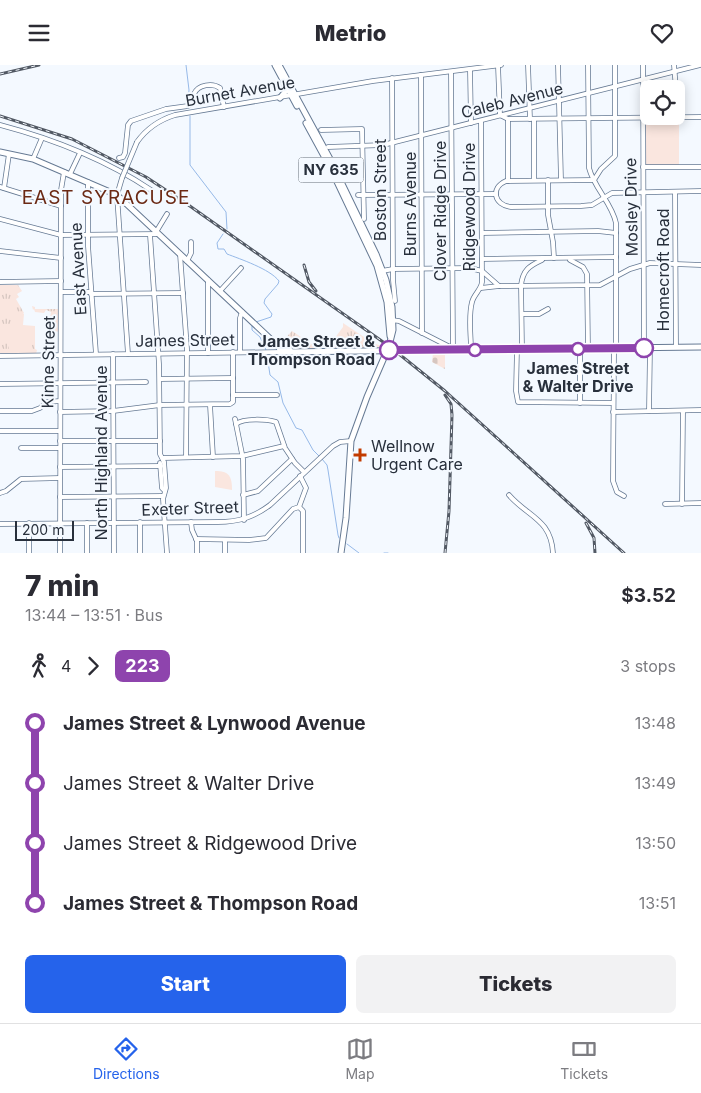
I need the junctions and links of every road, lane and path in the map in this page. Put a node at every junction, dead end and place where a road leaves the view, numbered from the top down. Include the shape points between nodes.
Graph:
1 (275, 65) edge
2 (279, 65) edge
3 (500, 65) edge
4 (528, 65) edge
5 (558, 65) edge
6 (588, 65) edge
7 (615, 65) edge
8 (642, 65) edge
9 (674, 65) edge
10 (700, 65) edge
11 (688, 66) edge
12 (470, 70) junction
13 (676, 71) junction
14 (451, 72) junction
15 (280, 75) junction
16 (421, 75) junction
17 (392, 78) junction
18 (643, 79) junction
19 (676, 80) edge
20 (615, 86) junction
21 (588, 93) junction
22 (293, 95) junction
23 (280, 98) junction
24 (558, 101) junction
25 (224, 107) junction
26 (529, 109) junction
27 (501, 116) junction
28 (685, 117) edge
29 (701, 117) edge
30 (615, 118) junction
31 (640, 118) edge
32 (508, 119) junction
33 (532, 119) junction
34 (559, 119) junction
35 (589, 119) junction
36 (481, 121) junction
37 (471, 123) junction
38 (0, 125) edge
39 (643, 125) edge
40 (452, 128) junction
41 (321, 130) dead end
42 (422, 136) junction
43 (42, 138) junction
44 (392, 143) junction
45 (328, 147) dead end
46 (362, 147) junction
47 (0, 152) edge
48 (80, 153) junction
49 (10, 154) junction
50 (119, 158) dead end
51 (33, 159) junction
52 (643, 167) junction
53 (701, 167) edge
54 (64, 172) junction
55 (70, 175) junction
56 (534, 180) junction
57 (548, 180) junction
58 (561, 180) junction
59 (594, 180) junction
60 (508, 181) junction
61 (88, 182) junction
62 (2, 188) edge
63 (151, 190) dead end
64 (601, 190) junction
65 (675, 191) junction
66 (701, 191) edge
67 (643, 192) junction
68 (612, 193) junction
69 (482, 194) junction
70 (496, 194) junction
71 (116, 195) junction
72 (358, 195) dead end
73 (363, 195) junction
74 (392, 195) junction
75 (422, 195) junction
76 (452, 195) junction
77 (605, 197) junction
78 (61, 206) junction
79 (548, 206) junction
80 (167, 214) dead end
81 (0, 219) edge
82 (364, 219) dead end
83 (551, 232) junction
84 (158, 233) junction
85 (482, 233) junction
86 (616, 233) junction
87 (61, 235) junction
88 (88, 235) junction
89 (120, 235) junction
90 (150, 235) junction
91 (191, 242) dead end
92 (0, 251) edge
93 (180, 254) junction
94 (61, 257) junction
95 (616, 257) junction
96 (554, 258) junction
97 (581, 258) junction
98 (482, 259) junction
99 (564, 259) junction
100 (187, 261) junction
101 (532, 261) junction
102 (577, 263) junction
103 (676, 263) junction
104 (644, 265) junction
105 (701, 265) edge
106 (240, 268) dead end
107 (393, 269) junction
108 (423, 269) junction
109 (452, 269) junction
110 (381, 271) junction
111 (482, 271) junction
112 (616, 277) junction
113 (208, 280) junction
114 (61, 281) junction
115 (0, 282) edge
116 (521, 285) junction
117 (588, 285) junction
118 (600, 285) junction
119 (616, 285) junction
120 (498, 286) junction
121 (481, 288) junction
122 (220, 291) junction
123 (61, 292) junction
124 (91, 293) junction
125 (124, 293) junction
126 (154, 293) junction
127 (183, 293) junction
128 (395, 301) dead end
129 (548, 309) dead end
130 (242, 312) junction
131 (522, 314) junction
132 (391, 320) junction
133 (422, 333) junction
134 (278, 346) junction
135 (676, 347) junction
136 (701, 347) edge
137 (647, 348) junction
138 (519, 349) junction
139 (580, 349) junction
140 (588, 349) junction
141 (615, 349) junction
142 (453, 350) junction
143 (470, 350) junction
144 (387, 351) junction
145 (240, 352) junction
146 (281, 352) junction
147 (296, 352) junction
148 (128, 353) junction
149 (158, 353) junction
150 (186, 353) junction
151 (208, 353) junction
152 (233, 353) junction
153 (96, 354) junction
154 (113, 354) junction
155 (61, 355) junction
156 (0, 356) edge
157 (160, 379) junction
158 (185, 379) junction
159 (233, 379) junction
160 (113, 383) junction
161 (146, 383) dead end
162 (0, 384) edge
163 (59, 384) junction
164 (233, 395) junction
165 (277, 395) dead end
166 (60, 401) junction
167 (580, 403) junction
168 (613, 403) junction
169 (160, 405) junction
170 (185, 405) junction
171 (210, 405) junction
172 (701, 410) edge
173 (0, 411) edge
174 (112, 411) junction
175 (613, 411) junction
176 (649, 411) junction
177 (683, 411) junction
178 (60, 412) junction
179 (0, 431) edge
180 (60, 431) junction
181 (113, 440) junction
182 (60, 441) junction
183 (160, 441) junction
184 (351, 441) junction
185 (284, 446) junction
186 (21, 448) dead end
187 (60, 448) junction
188 (242, 456) junction
189 (186, 457) junction
190 (213, 457) junction
191 (162, 459) junction
192 (292, 459) junction
193 (160, 466) junction
194 (60, 467) junction
195 (113, 467) junction
196 (304, 472) junction
197 (300, 476) junction
198 (60, 478) junction
199 (0, 493) edge
200 (164, 493) junction
201 (243, 495) junction
202 (509, 495) dead end
203 (113, 496) junction
204 (624, 496) dead end
205 (60, 497) junction
206 (701, 503) edge
207 (665, 504) dead end
208 (682, 504) junction
209 (299, 507) junction
210 (244, 520) junction
211 (140, 522) junction
212 (165, 522) junction
213 (191, 522) junction
214 (29, 523) junction
215 (60, 523) junction
216 (87, 523) junction
217 (114, 523) junction
218 (0, 524) edge
219 (196, 539) junction
220 (225, 540) junction
221 (29, 553) edge
222 (60, 553) edge
223 (87, 553) edge
224 (114, 553) edge
225 (140, 553) edge
226 (167, 553) edge
227 (197, 553) edge
228 (225, 553) edge
229 (303, 553) edge
230 (341, 553) edge
231 (553, 553) edge

1 - 15 main road, NY 635
2 - 22 main road, NY 635
3 - 12 street, Burnet Avenue
3 - 27 street
4 - 26 street
5 - 24 street
6 - 21 street
7 - 20 street
8 - 18 street, Mosley Drive
9 - 13 street
10 - 11 street, Caleb Avenue
11 - 13 street, Caleb Avenue
12 - 14 street, Burnet Avenue
12 - 37 street
13 - 18 street, Caleb Avenue
13 - 19 street
14 - 16 street, Burnet Avenue
14 - 40 street, Clover Ridge Drive
15 - 22 main road, NY 635
15 - 23 main road via 285,92
16 - 17 street, Burnet Avenue
16 - 42 street, Burns Avenue
17 - 22 street, Burnet Avenue
17 - 44 street, Boston Street
18 - 20 street, Caleb Avenue
20 - 21 street, Caleb Avenue
20 - 30 street
21 - 24 street, Caleb Avenue
21 - 35 street
22 - 23 street, Burnet Avenue
22 - 110 main road, NY 635
23 - 25 street, Burnet Avenue
24 - 26 street, Caleb Avenue
24 - 34 street
25 - 50 street via 220,88 204,86 198,89 193,103 188,106 166,109 131,121 125,153
25 - 71 street, Burnet Avenue, bridge via 188,112 151,127 137,142
26 - 27 street, Caleb Avenue
26 - 33 street
27 - 32 street
27 - 36 street, Caleb Avenue
28 - 29 street
30 - 31 street
30 - 35 street
30 - 59 street via 615,156
32 - 33 street
32 - 60 street
33 - 34 street
33 - 56 street
34 - 35 street
34 - 58 street
35 - 59 street via 588,157
36 - 37 street, Caleb Avenue
36 - 69 street, Ridgewood Drive
37 - 40 street, Caleb Avenue
38 - 43 street
39 - 52 street, Mosley Drive
40 - 42 street, Caleb Avenue
40 - 76 street, Clover Ridge Drive
41 - 46 street via 362,129
42 - 44 street, Caleb Avenue
42 - 75 street, Burns Avenue
43 - 48 street
43 - 51 street
44 - 46 street, Caleb Avenue
44 - 74 street, Boston Street
45 - 46 street, Caleb Avenue
46 - 73 street
47 - 49 main road
48 - 55 street
48 - 63 street via 132,177
49 - 51 main road
49 - 62 street
51 - 54 main road
52 - 53 street
52 - 67 street, Mosley Drive
54 - 55 main road
54 - 78 street, Kinne Street
55 - 61 main road
56 - 57 street
56 - 60 street
57 - 58 street
57 - 79 street
58 - 59 street
59 - 64 street
60 - 70 street via 500,184
61 - 71 main road
61 - 88 street, East Avenue
62 - 78 street
64 - 68 street
64 - 77 street
65 - 66 street
65 - 67 street
65 - 103 street, Homecroft Road
67 - 68 street
67 - 104 street, Mosley Drive
68 - 77 street
69 - 70 street
69 - 76 street
69 - 85 street, Ridgewood Drive
70 - 79 street via 500,203 506,206
71 - 84 main road
71 - 89 street
72 - 73 street
73 - 74 street
73 - 82 street
74 - 75 street
74 - 107 street, Boston Street
75 - 76 street
75 - 108 street, Burns Avenue
76 - 109 street, Clover Ridge Drive
77 - 79 street via 588,205
77 - 86 street via 614,217
78 - 87 street, Kinne Street
79 - 83 street
80 - 84 street
81 - 87 street
83 - 85 street
83 - 86 street
83 - 96 street
84 - 90 street
84 - 93 main road
85 - 98 street, Ridgewood Drive
86 - 95 street
87 - 88 street
87 - 94 street, Kinne Street
88 - 89 street
88 - 124 street, East Avenue
89 - 90 street
89 - 125 street
90 - 126 street
91 - 100 street
92 - 94 street
93 - 100 main road
93 - 127 street
94 - 114 street, Kinne Street
95 - 97 street
95 - 112 street
96 - 99 street
96 - 101 street
97 - 99 street
97 - 102 street
98 - 101 street
98 - 111 street, Ridgewood Drive
99 - 102 street
100 - 113 main road
101 - 116 street via 524,272
102 - 117 street via 585,270
103 - 104 street
103 - 105 street
103 - 135 street, Homecroft Road
104 - 112 street
104 - 137 street, Mosley Drive
106 - 122 street
107 - 108 street
107 - 110 street
107 - 128 street, Boston Street
108 - 109 street
108 - 133 street, Burns Avenue
109 - 111 street
109 - 142 street, Clover Ridge Drive
110 - 132 main road, NY 635 via 389,288
111 - 120 street
111 - 121 street, Ridgewood Drive
112 - 118 street
112 - 119 street
113 - 122 main road
113 - 151 street
114 - 115 street
114 - 123 street, Kinne Street
116 - 117 street
116 - 120 street
116 - 131 street
117 - 118 street
117 - 140 street
118 - 119 street
119 - 141 street
120 - 121 street
121 - 143 street, Ridgewood Drive via 471,304
122 - 130 main road
123 - 124 street
123 - 155 street, Kinne Street
124 - 125 street
124 - 153 street, East Avenue
125 - 126 street
125 - 148 street
126 - 127 street
126 - 149 street
127 - 150 street
129 - 131 street via 539,314
130 - 134 main road
130 - 145 street
131 - 138 street
132 - 133 street
132 - 144 main road, NY 635 via 393,334
133 - 142 street
134 - 146 main road
134 - 147 main road
135 - 136 main road, James Street
135 - 137 main road, James Street
137 - 141 main road, James Street
137 - 176 street, Mosley Drive
138 - 139 main road, James Street
138 - 143 main road, James Street
138 - 167 street via 518,402
139 - 140 main road, James Street
139 - 167 street
140 - 141 main road, James Street
141 - 168 street
142 - 143 main road, James Street
142 - 144 main road, James Street
144 - 147 main road, James Street
144 - 184 main road, NY 635
145 - 146 street, James Street
145 - 152 street, James Street
146 - 147 main road, James Street
148 - 149 street, James Street
148 - 154 street, James Street
149 - 150 street, James Street
149 - 157 street
150 - 151 street, James Street
150 - 158 street
151 - 152 street, James Street
152 - 159 street
153 - 154 street, James Street
153 - 155 street, James Street
154 - 160 street, North Highland Avenue
155 - 156 street, James Street
155 - 163 street, Kinne Street
157 - 158 street
157 - 169 street
158 - 159 street
158 - 170 street
159 - 164 street
160 - 161 street
160 - 163 street
160 - 174 street, North Highland Avenue
162 - 163 street
163 - 166 street, Kinne Street
164 - 165 street
164 - 171 street via 232,403
166 - 173 street via 47,402 32,411
166 - 178 street, Kinne Street
167 - 168 street
168 - 175 street
169 - 170 street
169 - 174 street
169 - 183 street
170 - 171 street
170 - 189 street
171 - 190 street
172 - 177 street
174 - 178 street
174 - 181 street, North Highland Avenue
175 - 176 street
175 - 204 street via 614,485 617,493
176 - 177 street
177 - 208 street
178 - 180 street, Kinne Street
179 - 180 street
180 - 182 street, Kinne Street
181 - 182 street
181 - 183 street
181 - 195 street, North Highland Avenue
182 - 187 street, Kinne Street
183 - 191 street
184 - 196 street, Exeter Street via 333,446
184 - 230 main road, NY 635
185 - 188 street
185 - 188 street via 275,421 235,421
185 - 192 street
186 - 187 street
187 - 194 street, Kinne Street
188 - 190 street
188 - 201 street
189 - 190 street
189 - 191 street
191 - 193 street
191 - 200 street
192 - 196 street
192 - 201 street via 258,491
193 - 195 street
193 - 200 street
194 - 195 street
194 - 198 street, Kinne Street
195 - 203 street, North Highland Avenue
196 - 197 street, Exeter Street
197 - 209 street via 306,489
197 - 210 street, Exeter Street via 264,510
198 - 199 street via 21,479
198 - 205 street, Kinne Street
200 - 203 street
200 - 212 street
201 - 210 street
202 - 231 street via 544,525
203 - 205 street
203 - 217 street, North Highland Avenue
205 - 215 street, Kinne Street
206 - 208 street
207 - 208 street
209 - 220 street via 293,509 266,538
209 - 229 street via 303,511
210 - 213 street, Exeter Street
211 - 212 street, Exeter Street
211 - 217 street, Exeter Street
211 - 225 street
212 - 213 street, Exeter Street
212 - 226 street
213 - 219 street
214 - 215 street, Exeter Street
214 - 218 street, Exeter Street
214 - 221 street
215 - 216 street, Exeter Street
215 - 222 street, Kinne Street
216 - 217 street, Exeter Street
216 - 223 street
217 - 224 street, North Highland Avenue
219 - 220 street
219 - 227 street
220 - 228 street

